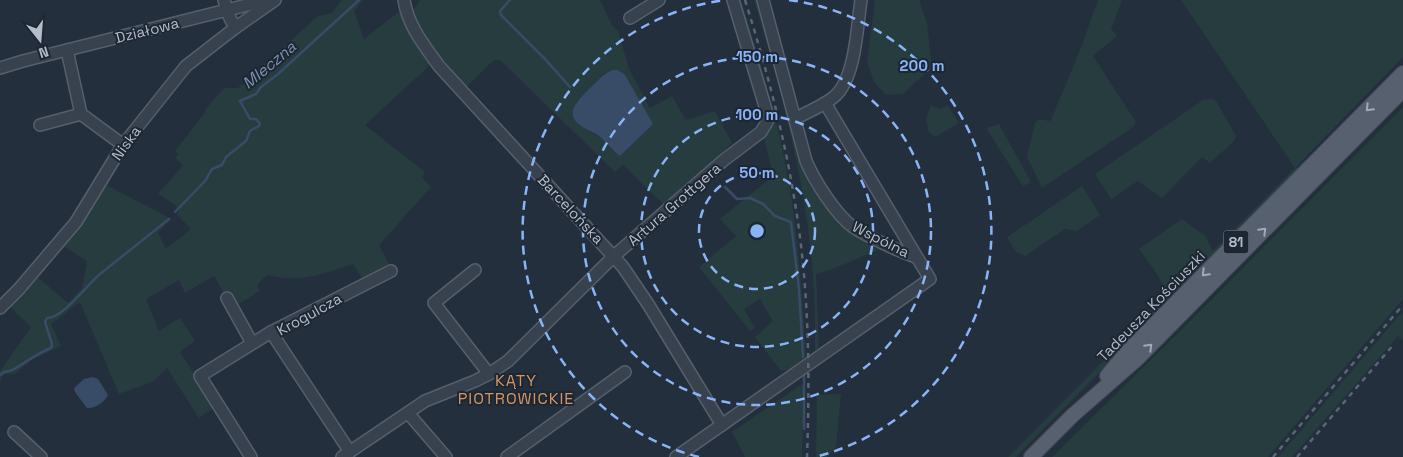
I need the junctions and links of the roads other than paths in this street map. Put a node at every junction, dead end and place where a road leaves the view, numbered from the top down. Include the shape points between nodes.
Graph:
1 (267, 0) edge
2 (275, 0) edge
3 (659, 0) edge
4 (733, 0) edge
5 (763, 0) edge
6 (861, 0) edge
7 (408, 2) edge
8 (225, 5) edge
9 (630, 18) dead end
10 (235, 28) junction
11 (67, 50) junction
12 (0, 68) edge
13 (1403, 73) edge
14 (1403, 90) edge
15 (825, 103) junction
16 (81, 114) junction
17 (795, 119) junction
18 (40, 125) dead end
19 (123, 145) junction
20 (614, 256) junction
21 (916, 257) junction
22 (475, 270) dead end
23 (391, 271) dead end
24 (228, 298) dead end
25 (0, 308) edge
26 (271, 332) junction
27 (252, 343) junction
28 (625, 372) dead end
29 (489, 374) junction
30 (408, 413) junction
31 (1073, 415) junction
32 (722, 425) junction
33 (14, 432) dead end
34 (346, 454) edge
35 (41, 457) edge
36 (251, 457) edge
37 (446, 457) edge
38 (507, 457) edge
39 (676, 457) edge
40 (1031, 457) edge

1 - 8 street, Działowa
2 - 10 street, Niska
3 - 9 street
4 - 20 street, Artura Grottgera via 767,122 761,132
5 - 17 street, Wspólna
6 - 15 street via 847,76 840,92
7 - 20 street, Barcelońska via 417,36 439,66
8 - 10 street
8 - 11 street, Działowa
10 - 19 street, Niska via 186,66
11 - 12 street, Działowa
11 - 16 street
13 -> 31 main road, Tadeusza Kościuszki / 81 via 1128,351
31 -> 14 main road, Tadeusza Kościuszki / 81 via 1137,359
15 - 17 street
15 - 21 street, Wspólna
16 - 18 street
16 - 19 street
17 - 21 street, Wspólna via 806,161 827,199 852,227
19 - 25 street, Niska via 76,222
20 - 29 street, Artura Grottgera via 508,361
20 - 32 street, Barcelońska via 648,304
21 - 32 street, Wspólna via 930,279
22 - 29 street via 434,303
23 - 26 street, Krogulcza
24 - 27 street
26 - 27 street
26 - 34 street, Krogulcza
27 - 36 street via 200,376
28 - 38 street
29 - 30 street, Artura Grottgera via 437,395
30 - 34 street, Artura Grottgera
30 - 37 street
31 - 40 main road, Tadeusza Kościuszki / 81
32 - 39 street
33 - 35 street

